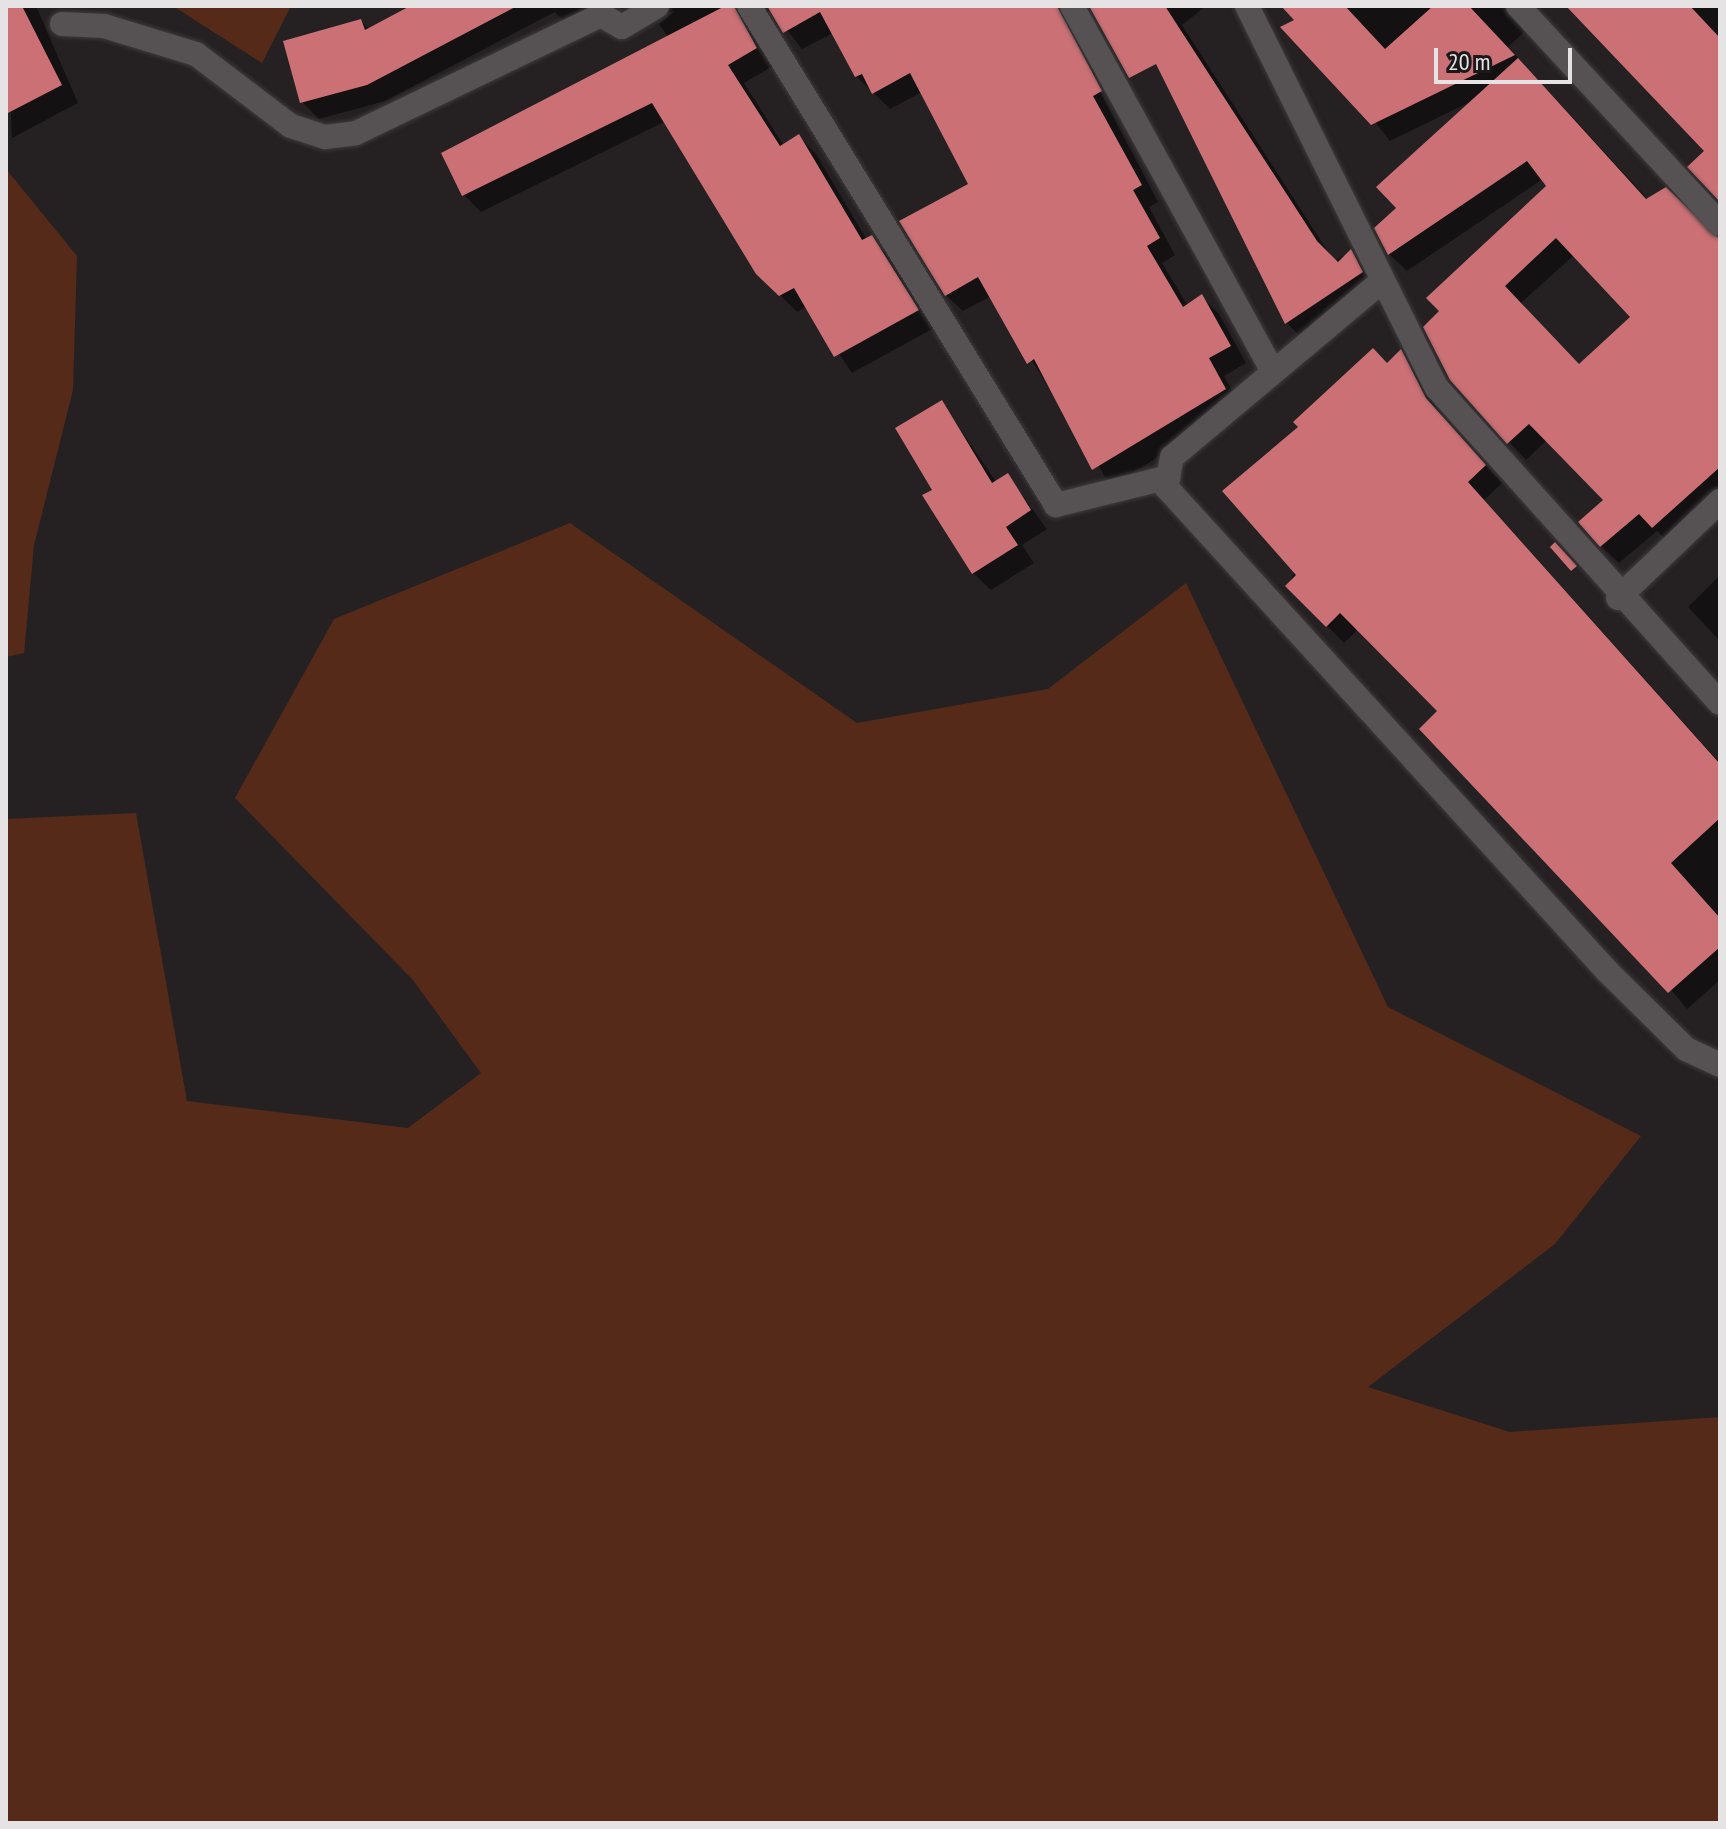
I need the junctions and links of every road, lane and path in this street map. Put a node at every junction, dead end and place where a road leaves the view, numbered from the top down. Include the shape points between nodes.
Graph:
1 (657, 6) edge
2 (749, 6) edge
3 (1072, 6) edge
4 (1247, 6) edge
5 (1518, 6) edge
6 (62, 24) dead end
7 (1720, 224) edge
8 (1382, 281) junction
9 (1273, 371) junction
10 (1169, 477) junction
11 (1720, 501) edge
12 (1618, 598) junction
13 (1720, 703) edge
14 (1720, 1065) edge

1 - 6 street via 622,27 601,15 356,133 325,137 291,126 196,54 104,26
2 - 10 street via 1056,505
3 - 9 street
4 - 8 street
5 - 7 street
8 - 9 street
8 - 12 street via 1437,388
9 - 10 street via 1172,457
10 - 14 street via 1166,487 1607,971 1686,1049
11 - 12 street
12 - 13 street

